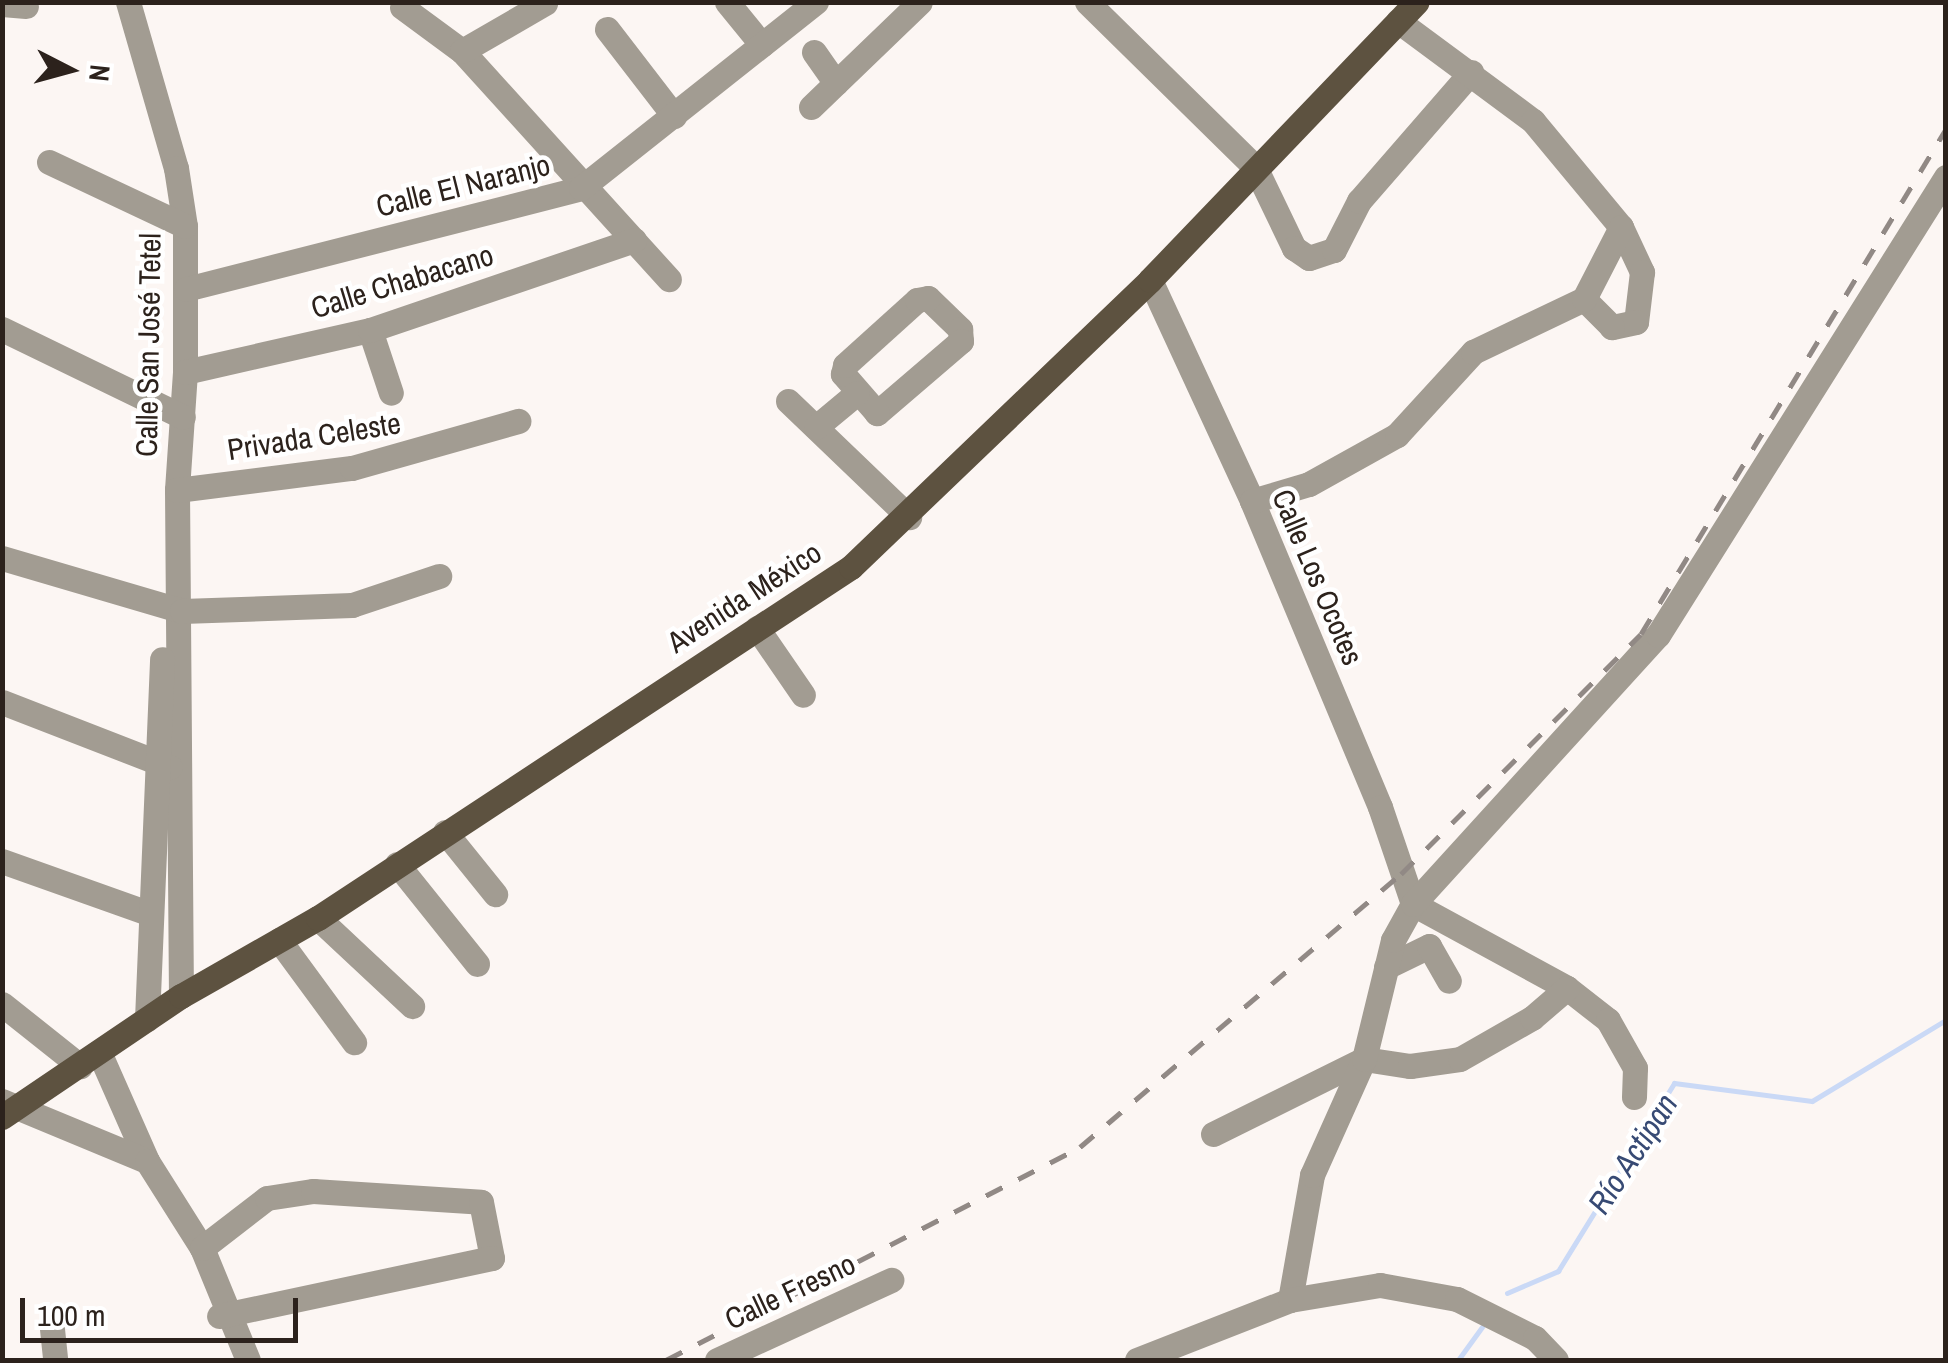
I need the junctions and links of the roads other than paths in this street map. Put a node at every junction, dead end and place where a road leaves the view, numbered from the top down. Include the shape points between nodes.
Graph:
1 (128, 2) edge
2 (728, 2) edge
3 (816, 2) edge
4 (920, 2) edge
5 (1087, 2) edge
6 (1417, 2) edge
7 (546, 3) edge
8 (402, 7) dead end
9 (1398, 21) junction
10 (607, 29) dead end
11 (762, 45) junction
12 (462, 51) junction
13 (814, 52) dead end
14 (1471, 72) junction
15 (836, 83) junction
16 (811, 107) dead end
17 (674, 116) junction
18 (49, 162) dead end
19 (1255, 167) junction
20 (1946, 177) edge
21 (581, 188) junction
22 (185, 226) junction
23 (1621, 228) junction
24 (634, 240) junction
25 (669, 279) dead end
26 (1150, 280) junction
27 (186, 289) junction
28 (1584, 299) junction
29 (2, 329) edge
30 (370, 330) junction
31 (186, 372) junction
32 (391, 393) dead end
33 (857, 393) junction
34 (788, 402) dead end
35 (183, 417) junction
36 (518, 420) dead end
37 (816, 427) junction
38 (177, 490) junction
39 (1252, 501) junction
40 (909, 517) junction
41 (2, 558) edge
42 (439, 576) dead end
43 (174, 611) junction
44 (758, 628) junction
45 (803, 695) dead end
46 (2, 702) edge
47 (167, 766) junction
48 (445, 832) junction
49 (2, 861) edge
50 (397, 864) junction
51 (495, 894) dead end
52 (1413, 904) junction
53 (151, 914) junction
54 (318, 918) junction
55 (279, 940) junction
56 (477, 964) dead end
57 (1386, 967) junction
58 (1449, 981) dead end
59 (1567, 988) junction
60 (182, 996) junction
61 (2, 1004) edge
62 (412, 1006) dead end
63 (147, 1019) junction
64 (354, 1042) dead end
65 (90, 1059) junction
66 (1364, 1059) junction
67 (1634, 1097) dead end
68 (8, 1108) edge
69 (1213, 1134) dead end
70 (146, 1161) junction
71 (179, 1213) junction
72 (202, 1248) junction
73 (892, 1280) dead end
74 (1290, 1300) junction
75 (224, 1315) junction
76 (52, 1329) dead end
77 (55, 1360) edge
78 (243, 1360) edge
79 (716, 1360) edge
80 (1137, 1360) edge
81 (1556, 1360) edge

1 - 22 street, Calle San José Tetel via 176,168
2 - 11 street
3 - 11 street, Calle El Naranjo
4 - 15 street
5 - 19 street
6 - 9 main road, Avenida México
7 - 12 street
8 - 12 street
9 - 14 street
9 - 19 main road, Avenida México
10 - 17 street
11 - 17 street, Calle El Naranjo
12 - 21 street
13 - 15 street
14 - 19 street via 1360,201 1334,250 1309,258 1294,248
14 - 23 street via 1533,121
15 - 16 street
17 - 21 street, Calle El Naranjo
18 - 22 street
19 - 26 main road, Avenida México
20 - 52 street via 1658,635
21 - 24 street
21 - 27 street, Calle El Naranjo
22 - 27 street, Calle San José Tetel
23 - 28 street
23 - 28 street via 1642,272 1636,322 1612,327
24 - 25 street
24 - 30 street, Calle Chabacano
26 - 39 street, Calle Los Ocotes
26 - 40 main road, Avenida México
27 - 31 street, Calle San José Tetel
28 - 39 street via 1473,352 1398,434 1309,484
29 - 35 street
30 - 31 street, Calle Chabacano
30 - 32 street
31 - 35 street, Calle San José Tetel
33 - 33 street via 877,413 888,409 961,341 960,329 928,298 917,300 846,366 843,374
33 - 37 street
34 - 37 street
35 - 38 street, Calle San José Tetel
36 - 38 street, Privada Celeste via 352,468
37 - 40 street
38 - 43 street, Calle San José Tetel
39 - 52 street, Calle Los Ocotes via 1380,807
40 - 44 main road, Avenida México via 851,567
41 - 43 street
42 - 43 street via 352,605
43 - 47 street, Calle San José Tetel
44 - 45 street
44 - 48 main road, Avenida México
46 - 47 street
47 - 53 street, Calle San José Tetel
47 - 60 street, Calle San José Tetel
48 - 50 main road, Avenida México
48 - 51 street
49 - 53 street
50 - 54 main road, Avenida México
50 - 56 street
52 - 57 street
52 - 59 street
53 - 63 street, Calle San José Tetel
54 - 55 main road, Avenida México
54 - 62 street
55 - 60 main road, Avenida México
55 - 64 street
57 - 58 street via 1429,946
57 - 66 street
59 - 66 street via 1532,1018 1460,1059 1410,1066
59 - 67 street via 1608,1020 1635,1068
60 - 63 main road, Avenida México
61 - 65 street
63 - 65 main road, Avenida México
65 - 68 main road, Avenida México
65 - 70 street
66 - 69 street
66 - 74 street via 1312,1175
68 - 70 street
70 - 71 street
71 - 72 street
71 - 75 street
72 - 75 street
72 - 75 street via 268,1198 313,1191 481,1202 492,1258
73 - 79 street, Calle Fresno
74 - 80 street
74 - 81 street via 1336,1288 1420,1289 1458,1299 1535,1338
75 - 78 street
76 - 77 street

